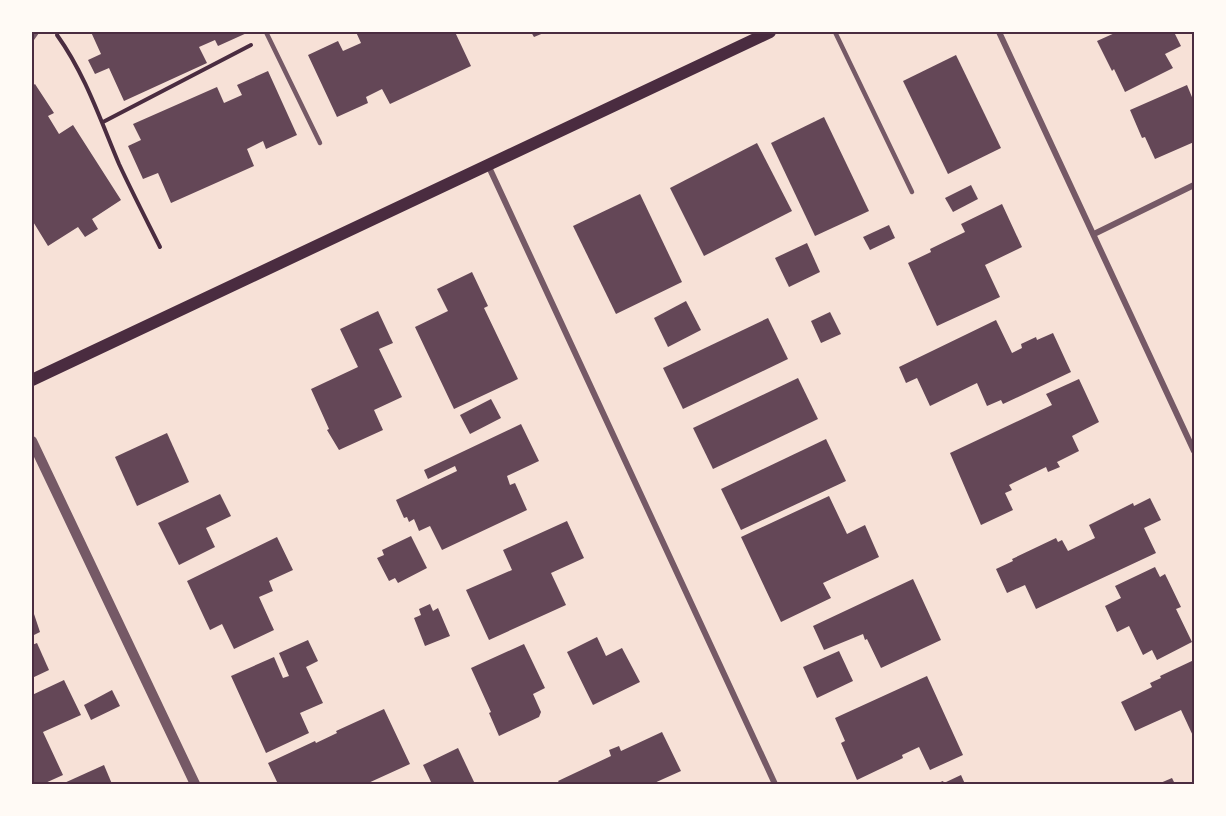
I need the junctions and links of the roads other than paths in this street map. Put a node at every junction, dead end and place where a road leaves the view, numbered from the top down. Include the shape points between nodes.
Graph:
1 (37, 32) edge
2 (770, 32) edge
3 (836, 32) edge
4 (999, 32) edge
5 (267, 34) edge
6 (32, 39) edge
7 (321, 143) dead end
8 (488, 165) junction
9 (1194, 185) edge
10 (912, 192) dead end
11 (1094, 234) junction
12 (32, 380) edge
13 (32, 441) edge
14 (1194, 451) edge
15 (195, 784) edge
16 (775, 784) edge

1 - 6 lane
2 - 8 main road
3 - 10 lane
4 - 11 street
5 - 7 lane
8 - 12 main road
8 - 16 street
9 - 11 street
11 - 14 street
13 - 15 street

